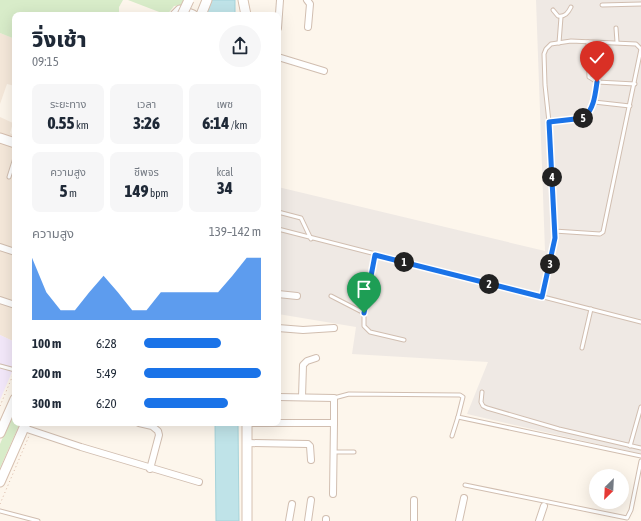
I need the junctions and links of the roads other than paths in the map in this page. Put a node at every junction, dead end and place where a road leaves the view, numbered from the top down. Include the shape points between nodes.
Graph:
1 (189, 0) edge
2 (208, 0) edge
3 (243, 0) edge
4 (247, 0) edge
5 (280, 0) edge
6 (307, 0) edge
7 (641, 4) edge
8 (602, 5) dead end
9 (571, 7) dead end
10 (553, 10) dead end
11 (183, 12) edge
12 (202, 12) edge
13 (246, 12) edge
14 (246, 12) edge
15 (279, 12) edge
16 (561, 17) junction
17 (308, 27) dead end
18 (616, 28) dead end
19 (588, 42) junction
20 (617, 42) junction
21 (559, 43) junction
22 (640, 44) edge
23 (641, 49) edge
24 (281, 58) edge
25 (324, 71) dead end
26 (597, 82) junction
27 (635, 84) junction
28 (594, 102) junction
29 (630, 106) junction
30 (549, 122) junction
31 (0, 138) edge
32 (12, 142) edge
33 (12, 168) edge
34 (9, 178) dead end
35 (281, 213) edge
36 (281, 230) edge
37 (554, 232) junction
38 (311, 239) junction
39 (0, 247) edge
40 (12, 251) edge
41 (375, 255) junction
42 (281, 294) edge
43 (297, 296) dead end
44 (331, 296) dead end
45 (542, 297) junction
46 (0, 300) edge
47 (12, 304) edge
48 (591, 309) junction
49 (364, 313) junction
50 (641, 322) edge
51 (281, 328) edge
52 (334, 328) dead end
53 (404, 340) dead end
54 (582, 348) dead end
55 (316, 358) dead end
56 (0, 366) edge
57 (12, 369) edge
58 (482, 392) dead end
59 (281, 397) edge
60 (302, 397) junction
61 (334, 398) junction
62 (12, 405) edge
63 (641, 406) edge
64 (458, 417) junction
65 (281, 423) edge
66 (334, 423) junction
67 (152, 426) edge
68 (247, 426) edge
69 (27, 427) edge
70 (0, 433) edge
71 (452, 436) dead end
72 (247, 443) junction
73 (630, 446) junction
74 (641, 448) edge
75 (334, 452) junction
76 (354, 452) dead end
77 (641, 456) edge
78 (311, 460) dead end
79 (641, 461) edge
80 (150, 469) junction
81 (0, 482) edge
82 (199, 482) dead end
83 (464, 485) dead end
84 (333, 494) dead end
85 (464, 498) dead end
86 (311, 500) dead end
87 (414, 500) dead end
88 (292, 504) dead end
89 (544, 506) dead end
90 (0, 511) edge
91 (38, 521) edge
92 (247, 521) edge
93 (290, 521) edge
94 (308, 521) edge
95 (414, 521) edge
96 (459, 521) edge
97 (539, 521) edge

1 - 11 main road, bridge
2 - 12 main road
3 - 13 main road
4 - 14 main road
5 - 15 street
6 - 17 street via 310,4
7 - 8 lane
9 - 16 lane via 566,15
10 - 16 lane
16 - 21 lane
18 - 20 lane
19 - 20 lane
19 - 21 lane
19 - 26 lane via 589,77
20 - 22 lane
21 - 30 lane via 548,46 544,54
22 - 23 lane
23 - 27 lane
24 - 25 street
26 - 27 lane
26 - 28 lane
27 - 29 lane
28 - 29 lane
28 - 30 lane via 584,118
29 - 37 lane via 604,232
30 - 37 lane
31 - 32 main road
33 - 34 lane
35 - 38 lane via 301,218
36 - 38 lane
37 - 45 lane via 554,247
38 - 41 lane
39 - 40 street
41 - 45 lane
41 - 49 lane
42 - 43 street
44 - 49 lane
45 - 48 lane
46 - 47 street
48 - 50 lane
48 - 54 lane
49 - 53 lane via 364,326 370,332
51 - 52 street
55 - 60 street via 303,365
56 - 57 lane
58 - 73 lane via 481,402 487,408
59 - 60 street
60 - 61 street
61 - 64 lane via 349,394 460,395 464,400
61 - 66 street
62 - 70 main road
63 - 73 lane
64 - 71 lane
64 - 77 lane
65 - 66 street
66 - 75 street
67 - 80 street via 159,435
68 - 72 main road
69 - 80 street
69 - 81 main road
72 - 78 street via 308,444
72 - 92 main road
73 - 74 lane
75 - 76 lane
75 - 84 street
79 - 83 lane via 627,518
80 - 82 street
85 - 96 street
86 - 94 street
87 - 95 street
88 - 93 street
89 - 97 street
90 - 91 lane

